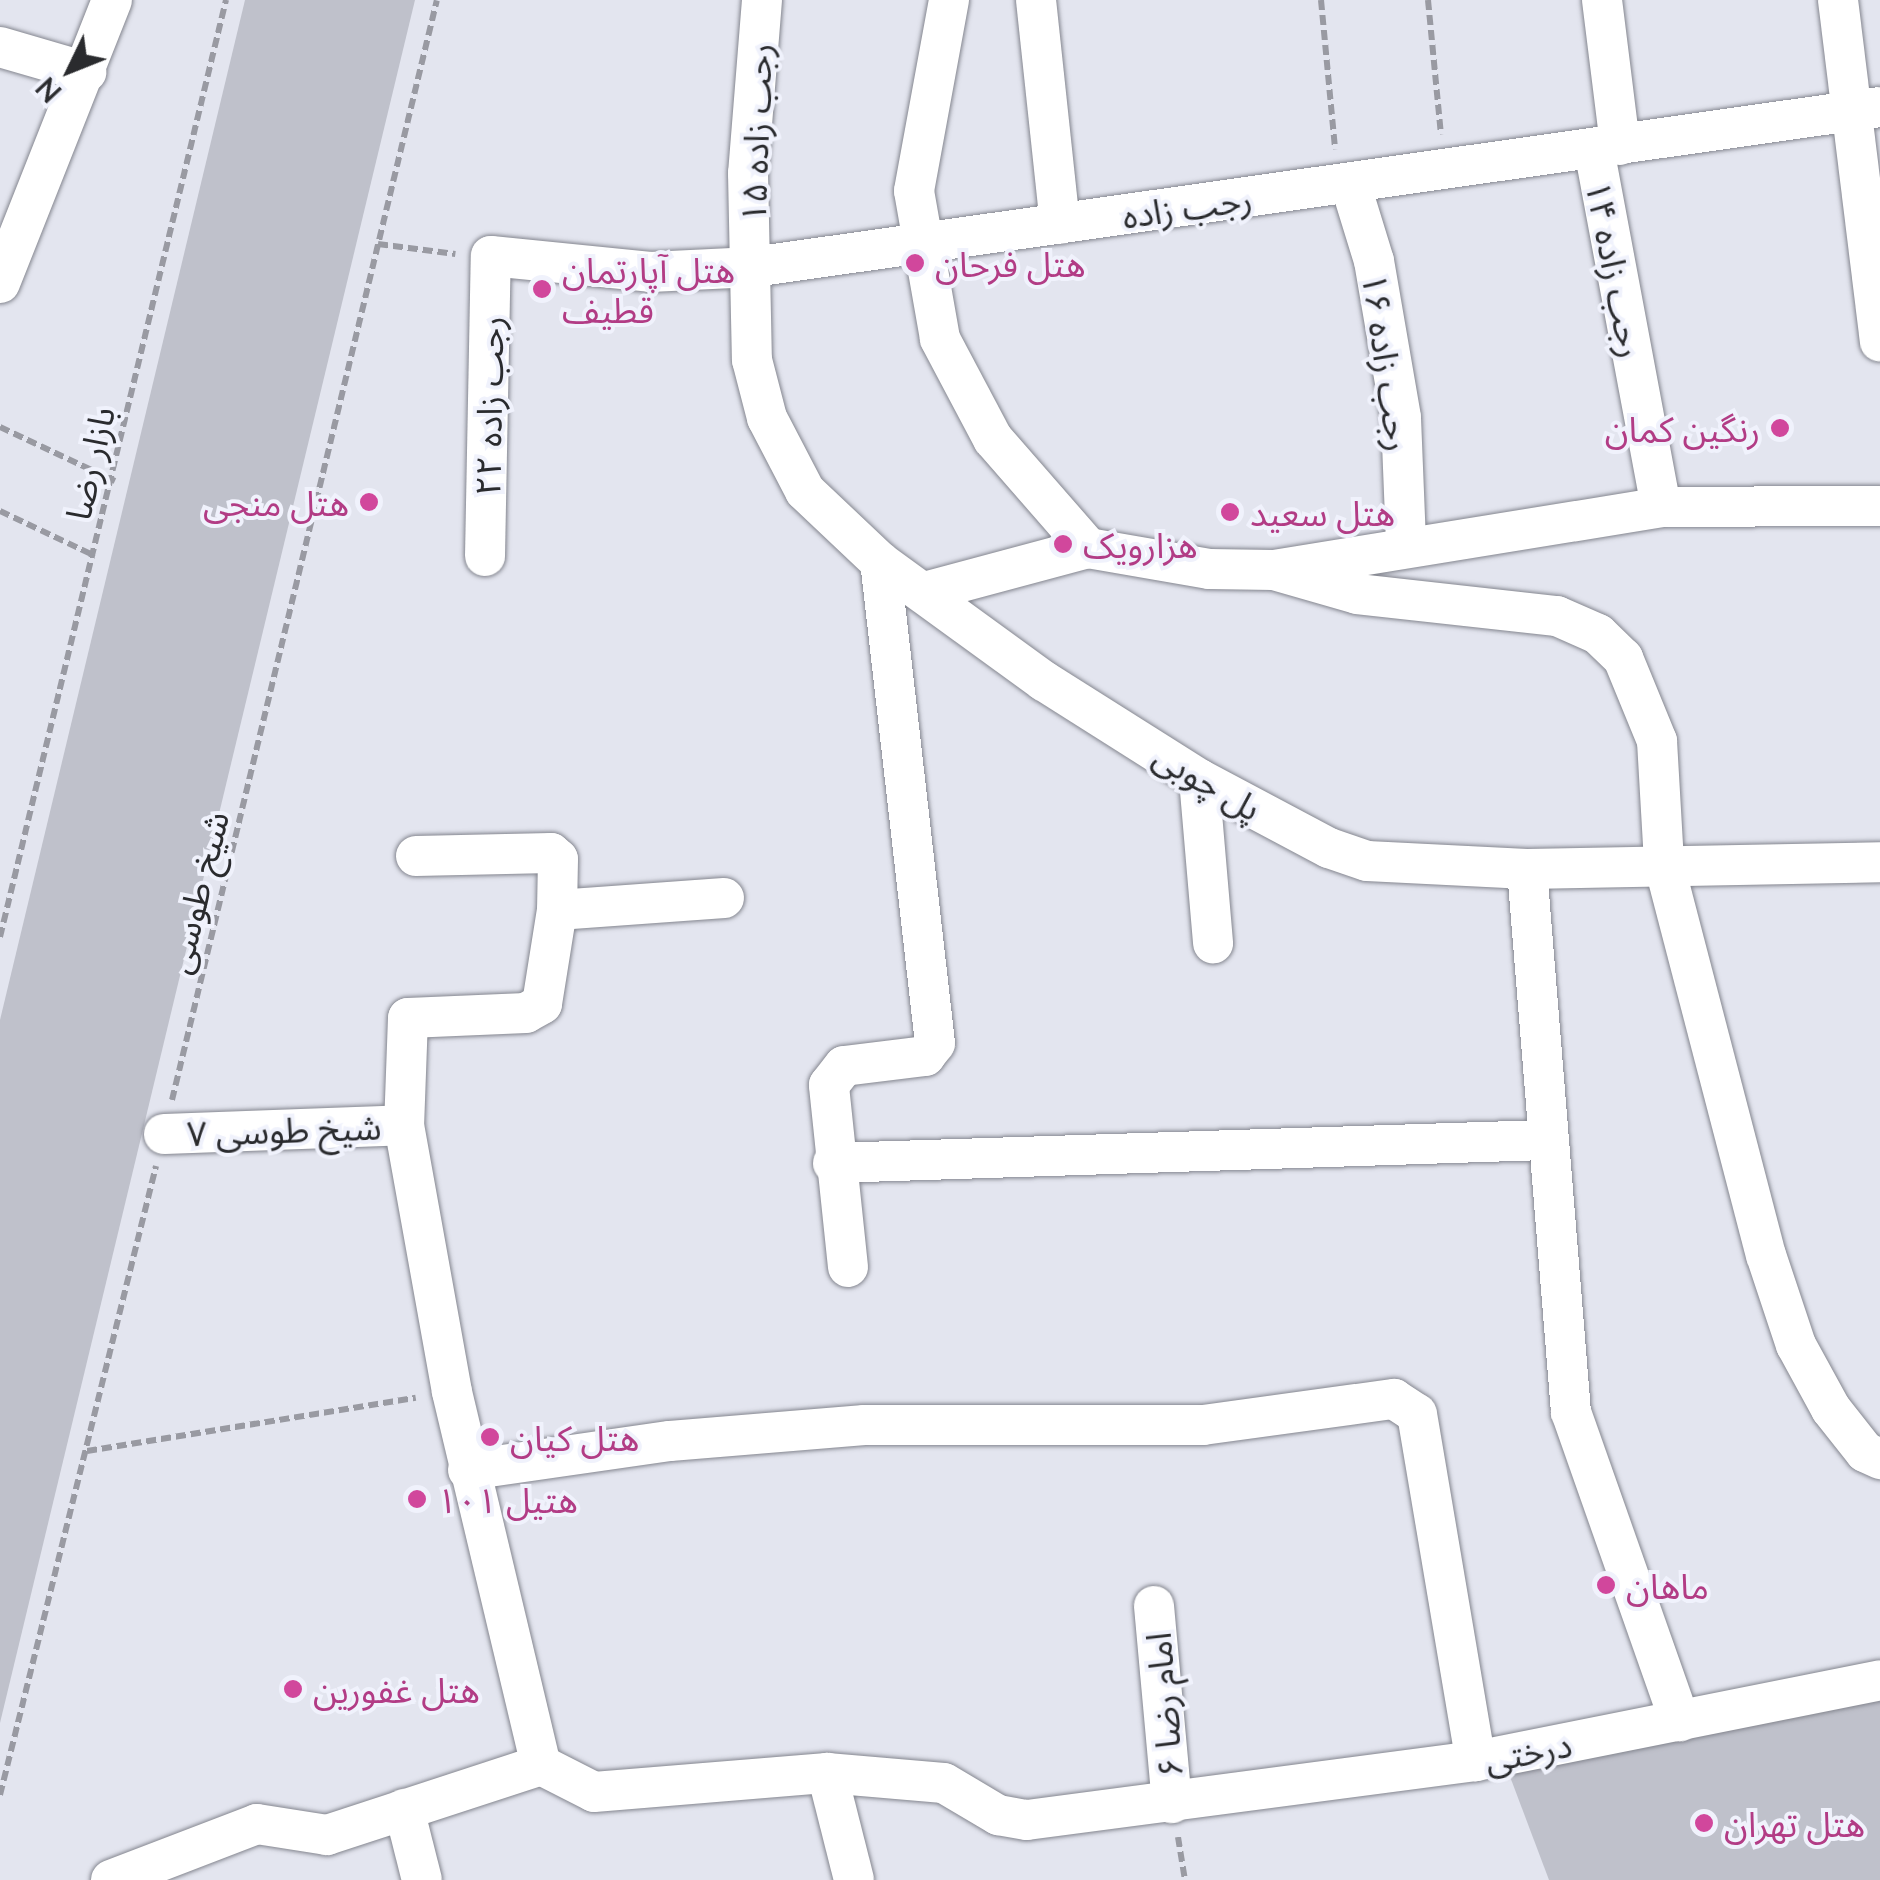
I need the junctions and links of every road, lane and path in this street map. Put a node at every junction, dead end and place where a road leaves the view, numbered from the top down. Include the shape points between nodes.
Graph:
1 (112, 0) edge
2 (226, 0) edge
3 (436, 0) edge
4 (762, 0) edge
5 (949, 0) edge
6 (1036, 0) edge
7 (1321, 0) edge
8 (1428, 0) edge
9 (1602, 0) edge
10 (1838, 0) edge
11 (0, 47) edge
12 (86, 72) junction
13 (1866, 109) edge
14 (1607, 147) junction
15 (1445, 170) junction
16 (1344, 184) junction
17 (1060, 224) junction
18 (378, 244) junction
19 (919, 244) junction
20 (491, 256) junction
21 (753, 267) junction
22 (0, 283) edge
23 (1880, 341) edge
24 (0, 427) edge
25 (112, 480) junction
26 (1880, 506) edge
27 (1662, 507) junction
28 (0, 511) edge
29 (1406, 545) junction
30 (1088, 548) junction
31 (94, 556) junction
32 (485, 556) dead end
33 (880, 562) junction
34 (1274, 570) junction
35 (928, 591) junction
36 (1198, 779) junction
37 (416, 856) dead end
38 (1880, 862) edge
39 (1664, 864) junction
40 (1527, 869) junction
41 (724, 898) dead end
42 (557, 910) junction
43 (0, 937) edge
44 (1213, 944) dead end
45 (404, 1125) junction
46 (164, 1134) junction
47 (1546, 1140) junction
48 (834, 1163) junction
49 (848, 1267) dead end
50 (452, 1392) junction
51 (87, 1452) junction
52 (1880, 1458) edge
53 (468, 1470) junction
54 (1154, 1606) dead end
55 (1880, 1680) edge
56 (1680, 1720) junction
57 (1476, 1761) junction
58 (541, 1765) junction
59 (827, 1772) junction
60 (0, 1795) edge
61 (1172, 1803) junction
62 (404, 1810) junction
63 (111, 1880) edge
64 (422, 1880) edge
65 (854, 1880) edge

1 - 12 street
2 - 25 path, بازار رضا
3 - 18 path, شیخ طوسی
4 - 21 street, رجب زاده ۱۵ via 748,173
5 - 19 street via 914,191
6 - 17 street
7 - 16 path
8 - 15 path
9 - 14 street, رجب زاده ۱۴
10 - 13 street
11 - 12 street
12 - 22 street
13 - 14 street, رجب زاده
13 - 23 street
14 - 15 street, رجب زاده
14 - 27 street, رجب زاده ۱۴
15 - 16 street, رجب زاده
16 - 17 street, رجب زاده
16 - 29 street, رجب زاده ۱۶ via 1374,262 1401,418
17 - 19 street, رجب زاده
18 - 20 path
18 - 46 path, شیخ طوسی
19 - 21 street, رجب زاده
19 - 30 street via 940,338 993,438
20 - 21 street, رجب زاده via 650,272
20 - 32 street, رجب زاده ۲۲
21 - 33 street, رجب زاده ۱۵ via 752,360 767,418 805,491
24 - 25 path
25 - 31 path, بازار رضا
26 - 27 street
27 - 29 street
28 - 31 path
29 - 34 street
30 - 34 street via 1209,569
30 - 35 street
31 - 43 path, بازار رضا
33 - 35 street, پل چوبی
33 - 48 street via 935,1044 926,1056 834,1072 828,1125
34 - 39 street via 1357,594 1557,616 1598,634 1624,658 1657,741
35 - 36 street, پل چوبی via 1044,681
36 - 40 street, پل چوبی via 1367,861
36 - 44 street
37 - 42 street via 551,853 558,859
38 - 39 street
39 - 40 street, پل چوبی
39 - 52 street via 1702,1026 1796,1346 1831,1409 1865,1452
40 - 47 street
41 - 42 street
42 - 45 street via 542,1004 526,1013 408,1018
45 - 46 street, شیخ طوسی ۷
45 - 50 street
46 - 51 path, شیخ طوسی
47 - 48 street
47 - 56 street via 1571,1412
48 - 49 street
50 - 51 path
50 - 53 street
51 - 60 path, شیخ طوسی
53 - 57 street via 670,1441 864,1425 1203,1424 1394,1400 1417,1414
53 - 58 street
54 - 61 street, امام رضا ۶
55 - 56 street, درختی
56 - 57 street, درختی
57 - 61 street, درختی
58 - 59 street, درختی via 594,1792
58 - 62 street
59 - 61 street, درختی via 956,1784 1012,1820
59 - 65 street
62 - 63 street via 326,1834 256,1824
62 - 64 street

